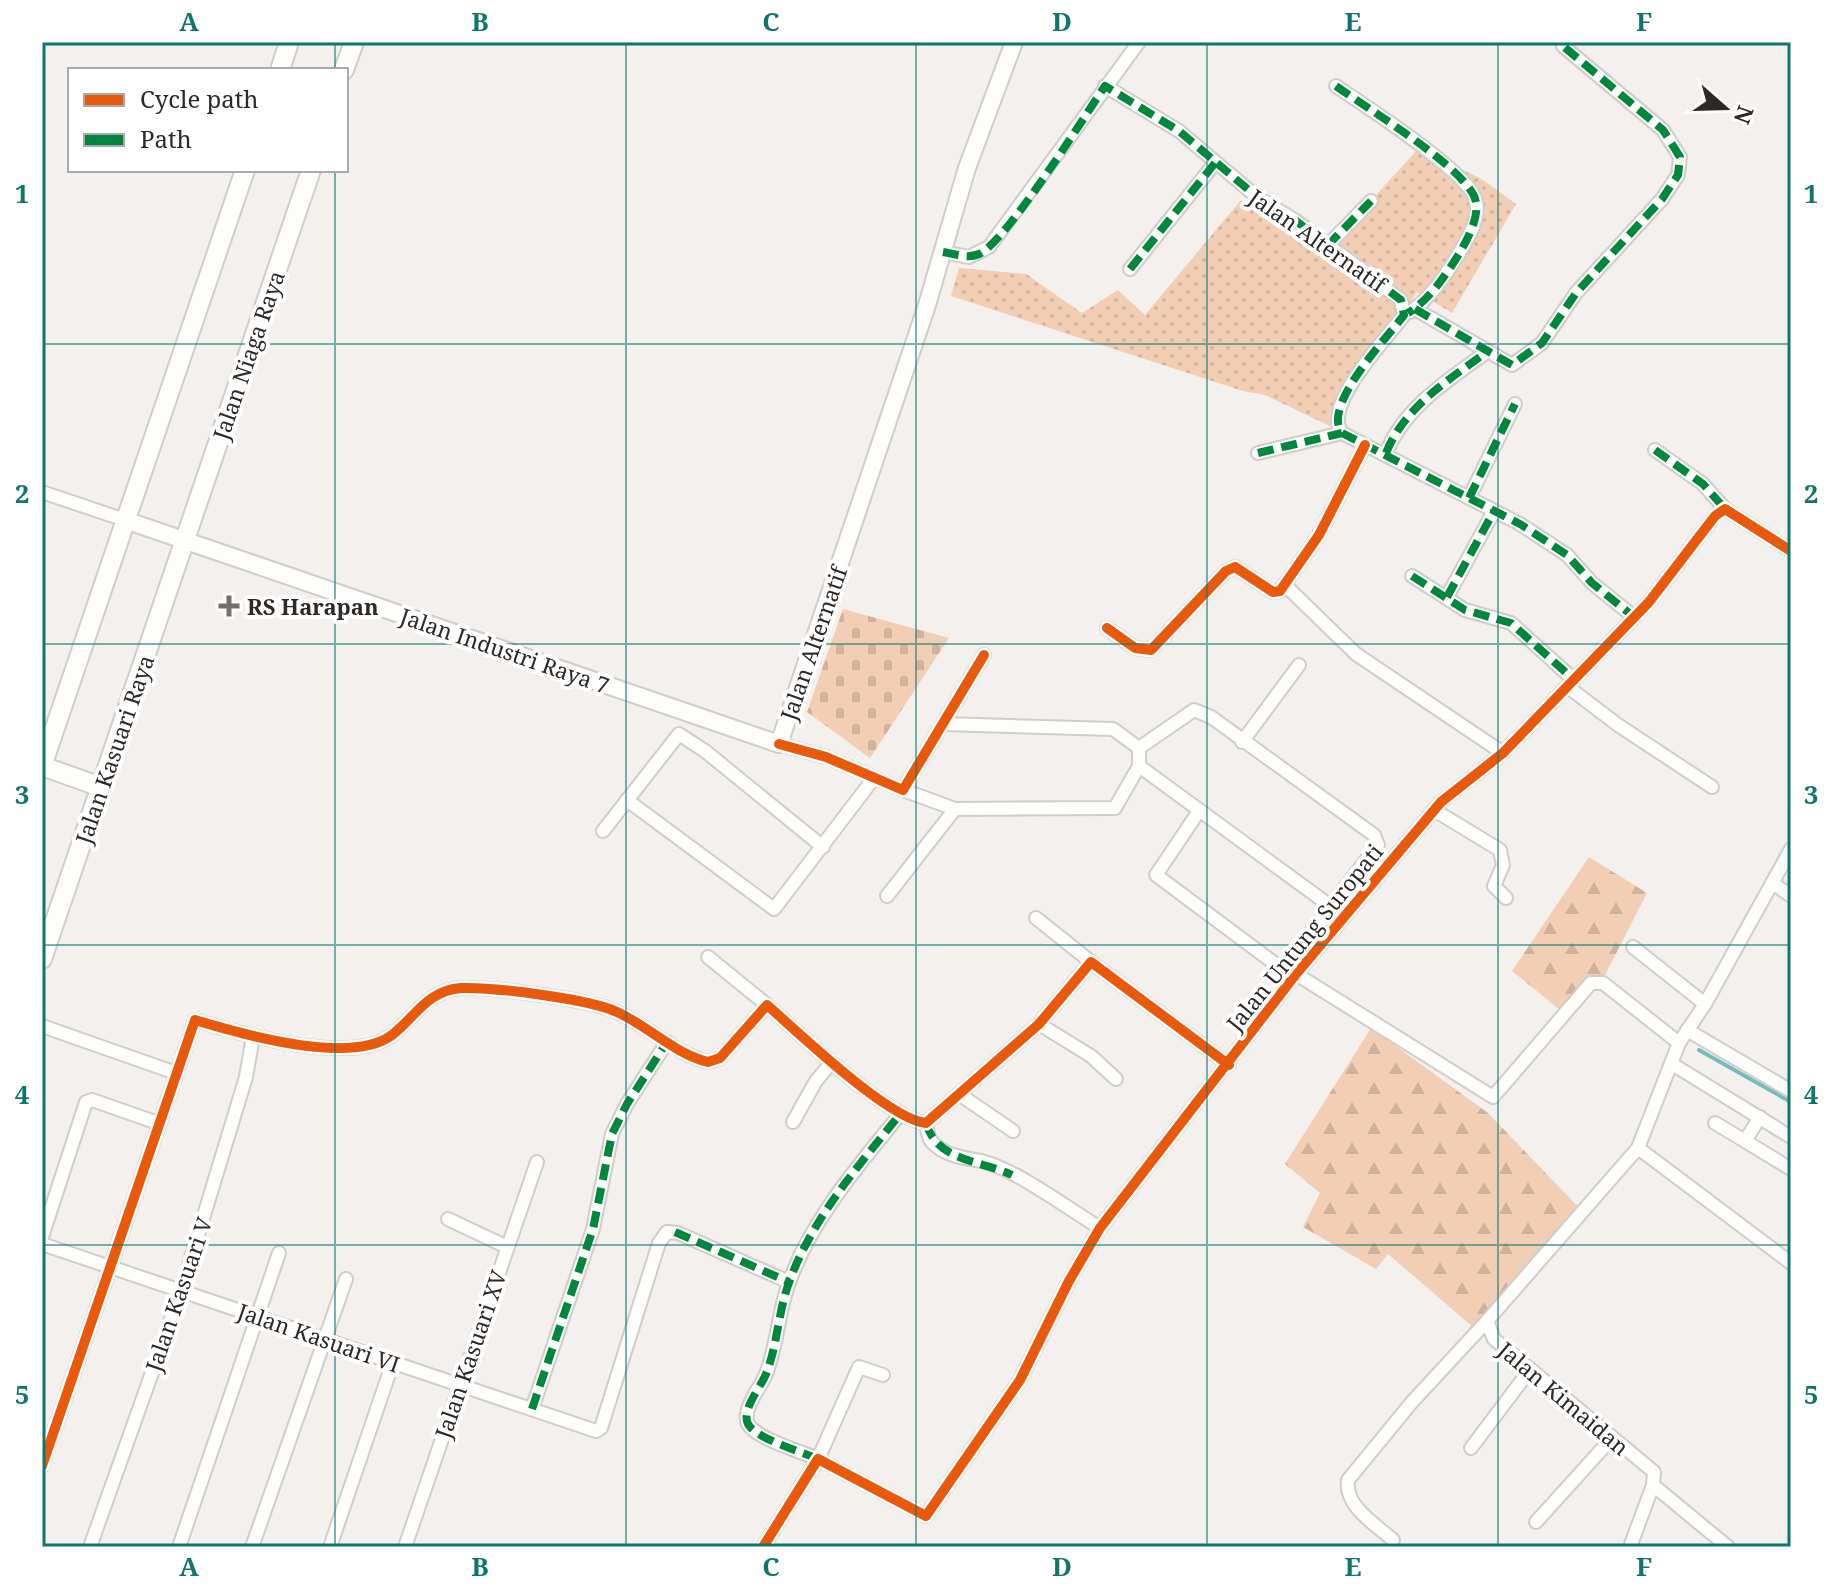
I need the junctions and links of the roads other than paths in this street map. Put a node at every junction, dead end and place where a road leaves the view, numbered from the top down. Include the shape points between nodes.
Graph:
1 (289, 42) edge
2 (354, 42) edge
3 (1014, 42) edge
4 (1139, 42) edge
5 (1563, 46) dead end
6 (281, 68) edge
7 (345, 68) edge
8 (1105, 86) junction
9 (1336, 86) dead end
10 (1215, 163) junction
11 (244, 172) edge
12 (310, 172) edge
13 (1371, 201) dead end
14 (1327, 246) junction
15 (943, 252) junction
16 (1130, 269) dead end
17 (1410, 312) junction
18 (1488, 351) junction
19 (1515, 404) dead end
20 (1342, 433) junction
21 (1365, 445) junction
22 (1655, 450) dead end
23 (1258, 453) dead end
24 (1386, 453) junction
25 (42, 492) edge
26 (1469, 498) junction
27 (1725, 509) junction
28 (1494, 511) junction
29 (125, 520) junction
30 (186, 540) junction
31 (1791, 551) edge
32 (1412, 576) dead end
33 (1286, 586) junction
34 (1447, 597) junction
35 (1634, 617) junction
36 (1107, 628) dead end
37 (984, 655) dead end
38 (1299, 665) dead end
39 (1571, 683) junction
40 (943, 724) junction
41 (1242, 742) junction
42 (779, 744) junction
43 (1139, 748) junction
44 (1503, 753) junction
45 (42, 766) edge
46 (1139, 766) junction
47 (874, 778) junction
48 (101, 787) junction
49 (1712, 787) dead end
50 (903, 790) junction
51 (627, 800) junction
52 (955, 809) junction
53 (1434, 810) junction
54 (1199, 811) junction
55 (603, 831) dead end
56 (823, 847) junction
57 (1791, 849) edge
58 (1788, 865) edge
59 (1774, 884) junction
60 (887, 896) dead end
61 (1791, 896) edge
62 (1506, 898) dead end
63 (1329, 905) junction
64 (1036, 918) dead end
65 (1633, 947) dead end
66 (708, 957) dead end
67 (42, 959) edge
68 (1091, 962) junction
69 (1296, 974) junction
70 (1705, 1004) junction
71 (767, 1005) junction
72 (1039, 1024) junction
73 (42, 1026) edge
74 (1687, 1030) junction
75 (253, 1037) junction
76 (667, 1042) junction
77 (1679, 1043) junction
78 (831, 1063) junction
79 (1672, 1064) junction
80 (1229, 1065) junction
81 (176, 1073) junction
82 (1116, 1079) dead end
83 (1791, 1091) edge
84 (959, 1094) junction
85 (901, 1113) junction
86 (1760, 1117) junction
87 (793, 1122) dead end
88 (158, 1123) junction
89 (926, 1123) junction
90 (1715, 1123) dead end
91 (1013, 1131) dead end
92 (1791, 1137) edge
93 (1745, 1141) junction
94 (1638, 1148) junction
95 (537, 1162) dead end
96 (1791, 1169) edge
97 (448, 1219) dead end
98 (1100, 1228) junction
99 (42, 1237) edge
100 (42, 1244) edge
101 (507, 1247) junction
102 (279, 1253) dead end
103 (1791, 1263) edge
104 (109, 1266) junction
105 (346, 1279) dead end
106 (789, 1282) junction
107 (181, 1291) junction
108 (257, 1317) junction
109 (1487, 1321) junction
110 (325, 1340) junction
111 (393, 1362) junction
112 (1529, 1371) junction
113 (883, 1375) dead end
114 (460, 1385) junction
115 (532, 1409) junction
116 (1612, 1438) junction
117 (1471, 1448) dead end
118 (818, 1459) junction
119 (42, 1466) edge
120 (1653, 1485) junction
121 (1536, 1522) dead end
122 (1393, 1540) dead end
123 (766, 1546) edge
124 (90, 1547) edge
125 (179, 1547) edge
126 (252, 1547) edge
127 (330, 1547) edge
128 (405, 1547) edge
129 (1630, 1547) edge
130 (1728, 1547) edge

1 - 6 main road
2 - 7 main road
3 - 15 street, Jalan Alternatif via 967,168
4 - 8 street
5 - 18 street via 1663,130 1677,148 1681,166 1662,199 1576,293 1531,353 1512,365
8 - 10 street, Jalan Alternatif via 1179,131
8 - 15 street via 989,247 969,257
9 - 17 street via 1458,174 1475,198 1475,222 1463,248
10 - 14 street, Jalan Alternatif
10 - 16 street
11 - 29 main road
12 - 30 main road, Jalan Niaga Raya
13 - 14 street
14 - 17 street, Jalan Alternatif
15 - 42 street, Jalan Alternatif
17 - 18 street
17 - 20 street via 1339,405
18 - 24 street via 1420,403 1394,433
19 - 26 street
20 - 21 street
20 - 23 street
21 - 24 street
21 - 33 street via 1326,523
22 - 27 street via 1703,484
24 - 26 street
25 - 29 street
26 - 28 street
27 - 31 street
27 - 35 street, Jalan Untung Suropati via 1701,531
28 - 34 street
28 - 35 street via 1567,555
29 - 30 street, Jalan Industri Raya 7
29 - 45 main road
30 - 42 street, Jalan Industri Raya 7
30 - 48 main road, Jalan Kasuari Raya
32 - 34 street
33 - 36 street via 1273,592 1247,572 1230,568 1147,652
33 - 44 street via 1356,654
34 - 39 street via 1478,615 1511,623
35 - 39 street, Jalan Untung Suropati
37 - 40 street
38 - 41 street
39 - 44 street, Jalan Untung Suropati
39 - 49 street via 1618,725
40 - 43 street via 1113,729
40 - 50 street
41 - 43 street via 1194,710
41 - 63 street via 1377,839 1376,848
42 - 47 street
43 - 46 street
44 - 53 street, Jalan Untung Suropati
45 - 48 main road
46 - 52 street via 1120,804 1112,809
46 - 54 street
47 - 50 street
47 - 56 street
48 - 67 main road, Jalan Kasuari Raya
50 - 52 street
51 - 55 street
51 - 56 street via 774,909
51 - 56 street via 679,734
52 - 60 street
53 - 62 street via 1500,850 1503,865 1494,886
53 - 69 street, Jalan Untung Suropati
54 - 63 street
54 - 63 street via 1156,875 1275,965 1286,964
57 - 58 street, Jalan Kimaidan
58 - 59 street, Jalan Kimaidan
59 - 61 street
59 - 70 street, Jalan Kimaidan
64 - 68 street
65 - 70 street
66 - 71 street
68 - 72 street
68 - 80 street
69 - 77 street via 1490,1096 1498,1096 1591,983 1603,983
69 - 80 street, Jalan Untung Suropati
70 - 74 street, Jalan Kimaidan
71 - 76 street via 714,1062 701,1061
71 - 78 street
72 - 82 street via 1091,1056
72 - 84 street
73 - 81 street
74 - 77 street, Jalan Kimaidan
74 - 83 street
75 - 76 street via 332,1046 375,1043 391,1035 427,1000 442,992 474,988 599,1004
75 - 81 street via 195,1020
75 - 107 street, Jalan Kasuari V via 246,1077
76 - 115 street via 612,1134 589,1244
77 - 79 street, Jalan Kimaidan
78 - 85 street
78 - 87 street
79 - 86 street
79 - 94 street, Jalan Kimaidan
80 - 98 street, Jalan Untung Suropati
81 - 88 street
84 - 89 street
84 - 91 street
85 - 89 street
85 - 106 street via 821,1219
86 - 92 street
86 - 93 street
88 - 99 street via 86,1102
88 - 104 street
89 - 98 street via 931,1140 951,1154 1012,1175
90 - 93 street
93 - 96 street
94 - 103 street
94 - 109 street, Jalan Kimaidan
95 - 101 street, Jalan Kasuari XV
97 - 101 street
98 - 118 street, Jalan Untung Suropati via 1020,1380 926,1516
100 - 104 street, Jalan Kasuari VI
101 - 114 street, Jalan Kasuari XV
102 - 108 street
104 - 107 street, Jalan Kasuari VI
104 - 119 street
105 - 110 street
106 - 115 street, Jalan Kasuari VI via 667,1232 659,1243 601,1428 596,1431
106 - 118 street via 778,1337 747,1413 748,1424 758,1434
107 - 108 street, Jalan Kasuari VI
107 - 124 street, Jalan Kasuari V
108 - 110 street, Jalan Kasuari VI
108 - 125 street
109 - 112 street, Jalan Kimaidan via 1490,1336
109 - 122 street via 1348,1480 1346,1492 1353,1504
110 - 111 street, Jalan Kasuari VI
110 - 126 street
111 - 114 street, Jalan Kasuari VI
111 - 127 street
112 - 116 street, Jalan Kimaidan
112 - 117 street
113 - 118 street via 859,1367
114 - 115 street, Jalan Kasuari VI
114 - 128 street, Jalan Kasuari XV
116 - 120 street, Jalan Kimaidan via 1654,1472
116 - 121 street
118 - 123 street
120 - 129 street
120 - 130 street

